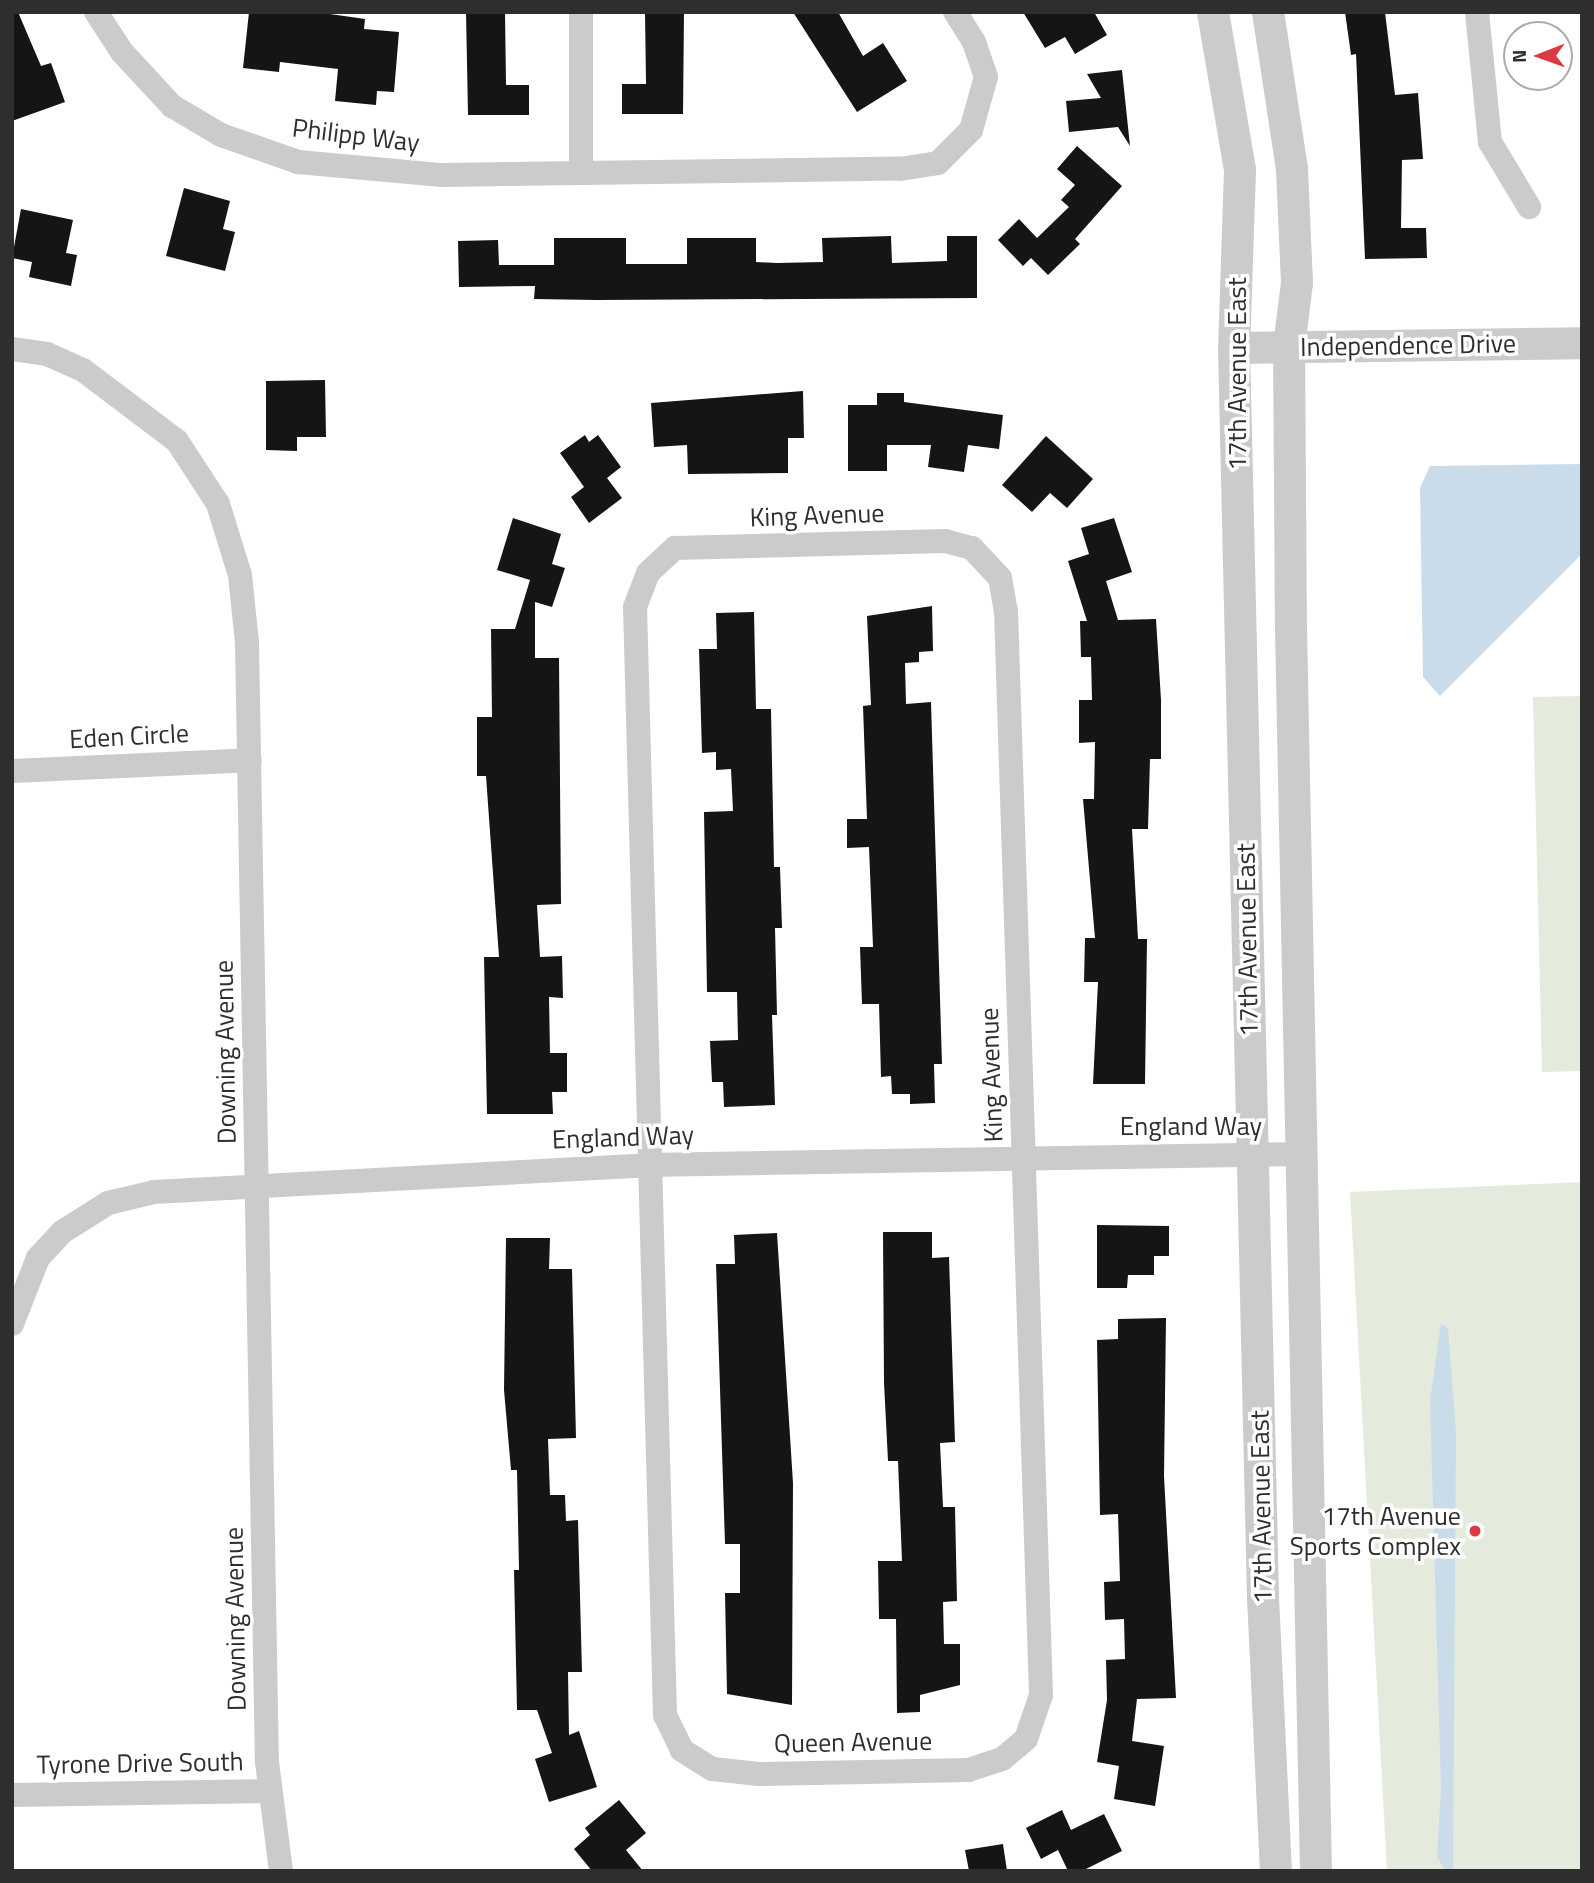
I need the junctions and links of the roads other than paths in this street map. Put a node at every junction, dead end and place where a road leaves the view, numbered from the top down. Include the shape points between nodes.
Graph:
1 (96, 12) edge
2 (581, 12) edge
3 (955, 12) edge
4 (1213, 12) edge
5 (1268, 12) edge
6 (1477, 12) edge
7 (581, 173) junction
8 (1529, 207) dead end
9 (1582, 343) edge
10 (1289, 346) junction
11 (1234, 348) junction
12 (12, 349) edge
13 (250, 760) junction
14 (12, 771) edge
15 (1304, 1154) junction
16 (1024, 1156) junction
17 (1252, 1156) junction
18 (647, 1165) junction
19 (257, 1185) junction
20 (12, 1324) edge
21 (269, 1790) junction
22 (12, 1795) edge
23 (281, 1871) edge
24 (1276, 1871) edge
25 (1316, 1871) edge

1 - 7 street, Philipp Way via 122,52 172,106 221,135 298,162 442,174
2 - 7 street
3 - 7 street, Philipp Way via 974,42 986,77 971,130 938,163 900,169
4 - 11 street, 17th Avenue East via 1240,170
5 - 10 street, 17th Avenue East via 1292,169 1297,283
6 - 8 street via 1490,142
9 - 10 street, Independence Drive
10 - 11 street, Independence Drive
10 - 15 street, 17th Avenue East
11 - 17 street, 17th Avenue East
12 - 13 street, Downing Avenue via 47,354 83,370 131,401 199,468 232,541 240,575
13 - 14 street, Eden Circle
13 - 19 street, Downing Avenue
15 - 17 street, England Way
15 - 25 street, 17th Avenue East
16 - 17 street, England Way
16 - 18 street, England Way
16 - 18 street, Queen Avenue via 1041,1695 1026,1739 1002,1759 956,1770 759,1774 712,1769 682,1750 665,1715
16 - 18 street, King Avenue via 1006,611 1000,578 972,548 945,541 675,548 648,573 635,607
17 - 24 street, 17th Avenue East via 1263,1597
18 - 19 street, England Way
19 - 20 street, England Way via 154,1192 108,1203 82,1217 38,1258
19 - 21 street, Downing Avenue
21 - 22 street, Tyrone Drive South
21 - 23 street, Downing Avenue

